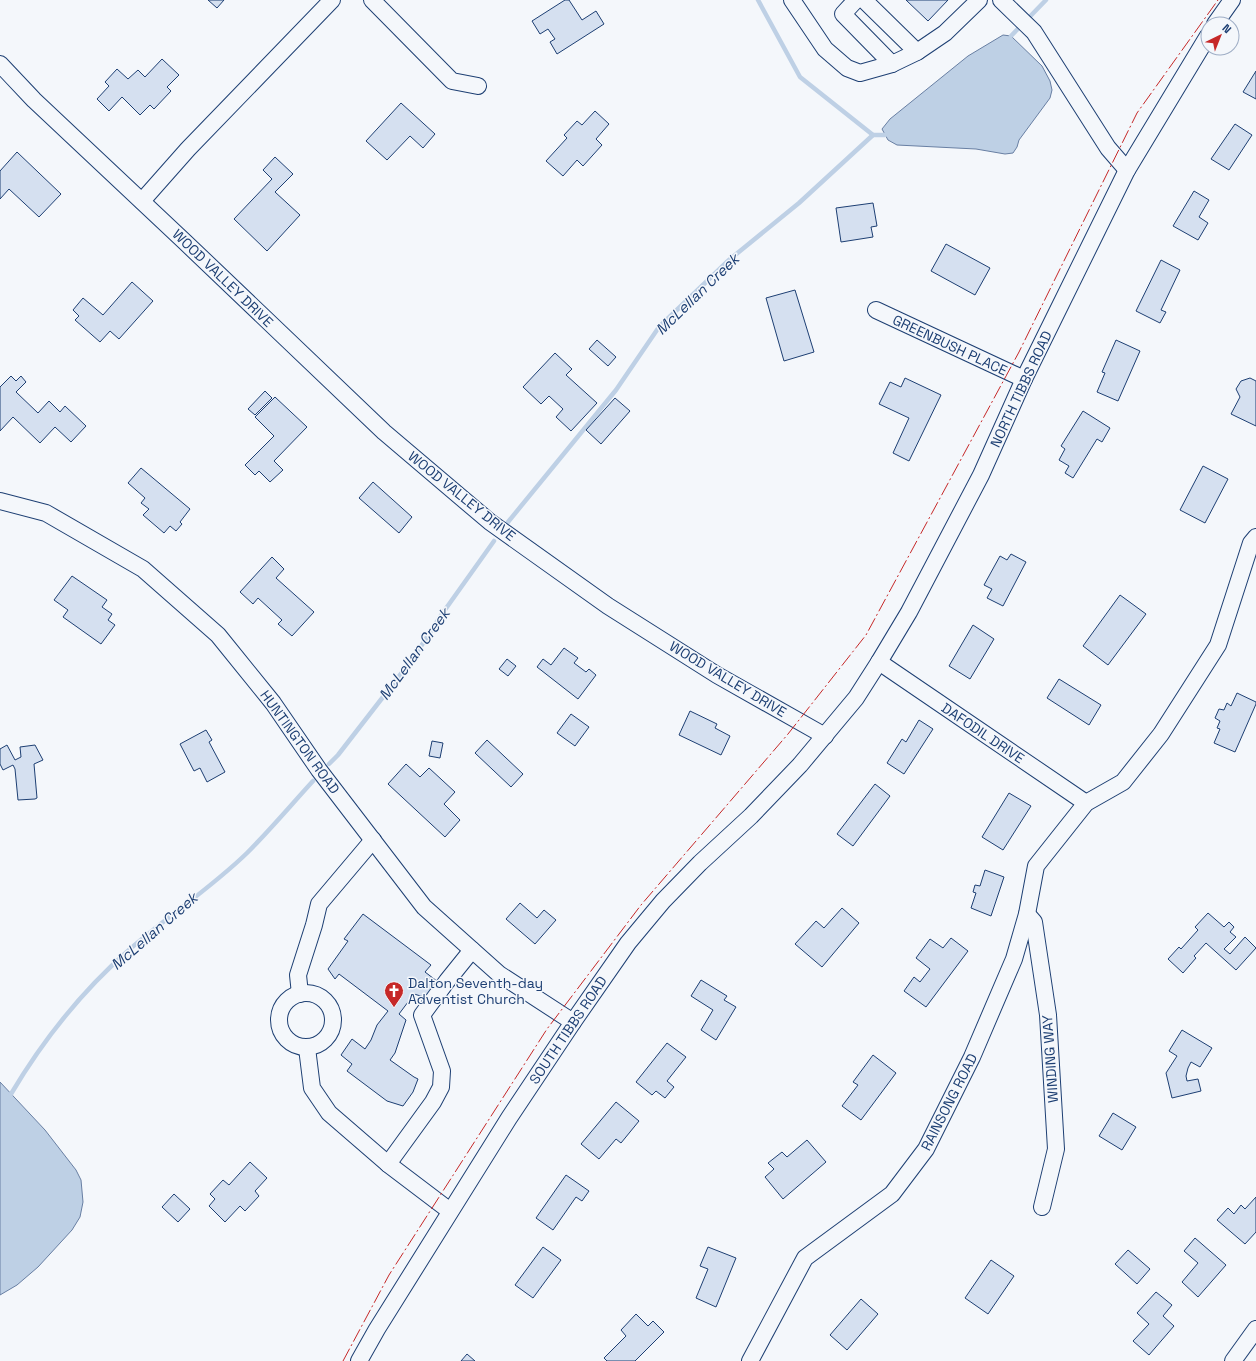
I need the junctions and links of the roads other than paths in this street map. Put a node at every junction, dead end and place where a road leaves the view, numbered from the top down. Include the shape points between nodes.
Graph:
1 (332, 0) edge
2 (372, 0) edge
3 (792, 0) edge
4 (856, 0) edge
5 (864, 0) edge
6 (979, 0) edge
7 (1232, 0) edge
8 (1004, 3) edge
9 (1221, 16) edge
10 (1200, 49) edge
11 (917, 52) junction
12 (0, 64) edge
13 (892, 64) junction
14 (478, 86) dead end
15 (1127, 170) junction
16 (142, 201) junction
17 (876, 310) dead end
18 (1024, 379) junction
19 (0, 501) edge
20 (1256, 538) edge
21 (879, 662) junction
22 (825, 736) junction
23 (1086, 803) junction
24 (373, 840) junction
25 (1027, 914) junction
26 (472, 950) junction
27 (300, 994) junction
28 (573, 1022) junction
29 (307, 1048) junction
30 (388, 1164) junction
31 (1042, 1207) dead end
32 (450, 1211) junction
33 (1256, 1329) edge
34 (359, 1361) edge
35 (750, 1361) edge
36 (1232, 1361) edge

1 - 16 street via 188,149
2 - 14 street via 452,80
3 - 13 street via 825,49 847,68 860,73
4 - 13 street via 842,14
5 - 11 street
6 - 11 street via 945,33
7 - 9 street
8 - 15 street via 1034,32 1108,148
10 - 15 street, NORTH TIBBS ROAD
11 - 13 street
12 - 16 street, WOOD VALLEY DRIVE via 34,100
15 - 18 street, NORTH TIBBS ROAD
16 - 22 street, WOOD VALLEY DRIVE via 384,432 490,522 608,606 717,675
17 - 18 street, GREENBUSH PLACE
18 - 21 street, NORTH TIBBS ROAD via 981,475
19 - 24 street, HUNTINGTON ROAD via 46,513 143,569 212,630 273,702 319,770
20 - 23 street via 1251,543 1218,645 1161,734 1123,782
21 - 22 street, NORTH TIBBS ROAD via 856,698
21 - 23 street, DAFODIL DRIVE
22 - 28 street, SOUTH TIBBS ROAD via 750,816 663,901 628,944
23 - 25 street, RAINSONG ROAD via 1036,866
24 - 26 street, HUNTINGTON ROAD via 424,907
24 - 27 street via 319,904 298,975
25 - 31 street, WINDING WAY via 1034,922 1048,1015 1056,1149
25 - 35 street, RAINSONG ROAD via 1014,959 972,1057 926,1149 892,1194 804,1258
26 - 28 street, HUNTINGTON ROAD via 499,974
26 - 30 street via 422,1016 442,1070 441,1087
27 - 29 street via 284,1003 278,1020 279,1028 286,1040 298,1047
27 - 29 street via 309,993 325,1001 333,1017 330,1034 316,1046
28 - 32 street, SOUTH TIBBS ROAD
29 - 30 street via 312,1088 330,1113
30 - 32 street
32 - 34 street, SOUTH TIBBS ROAD
33 - 36 street

